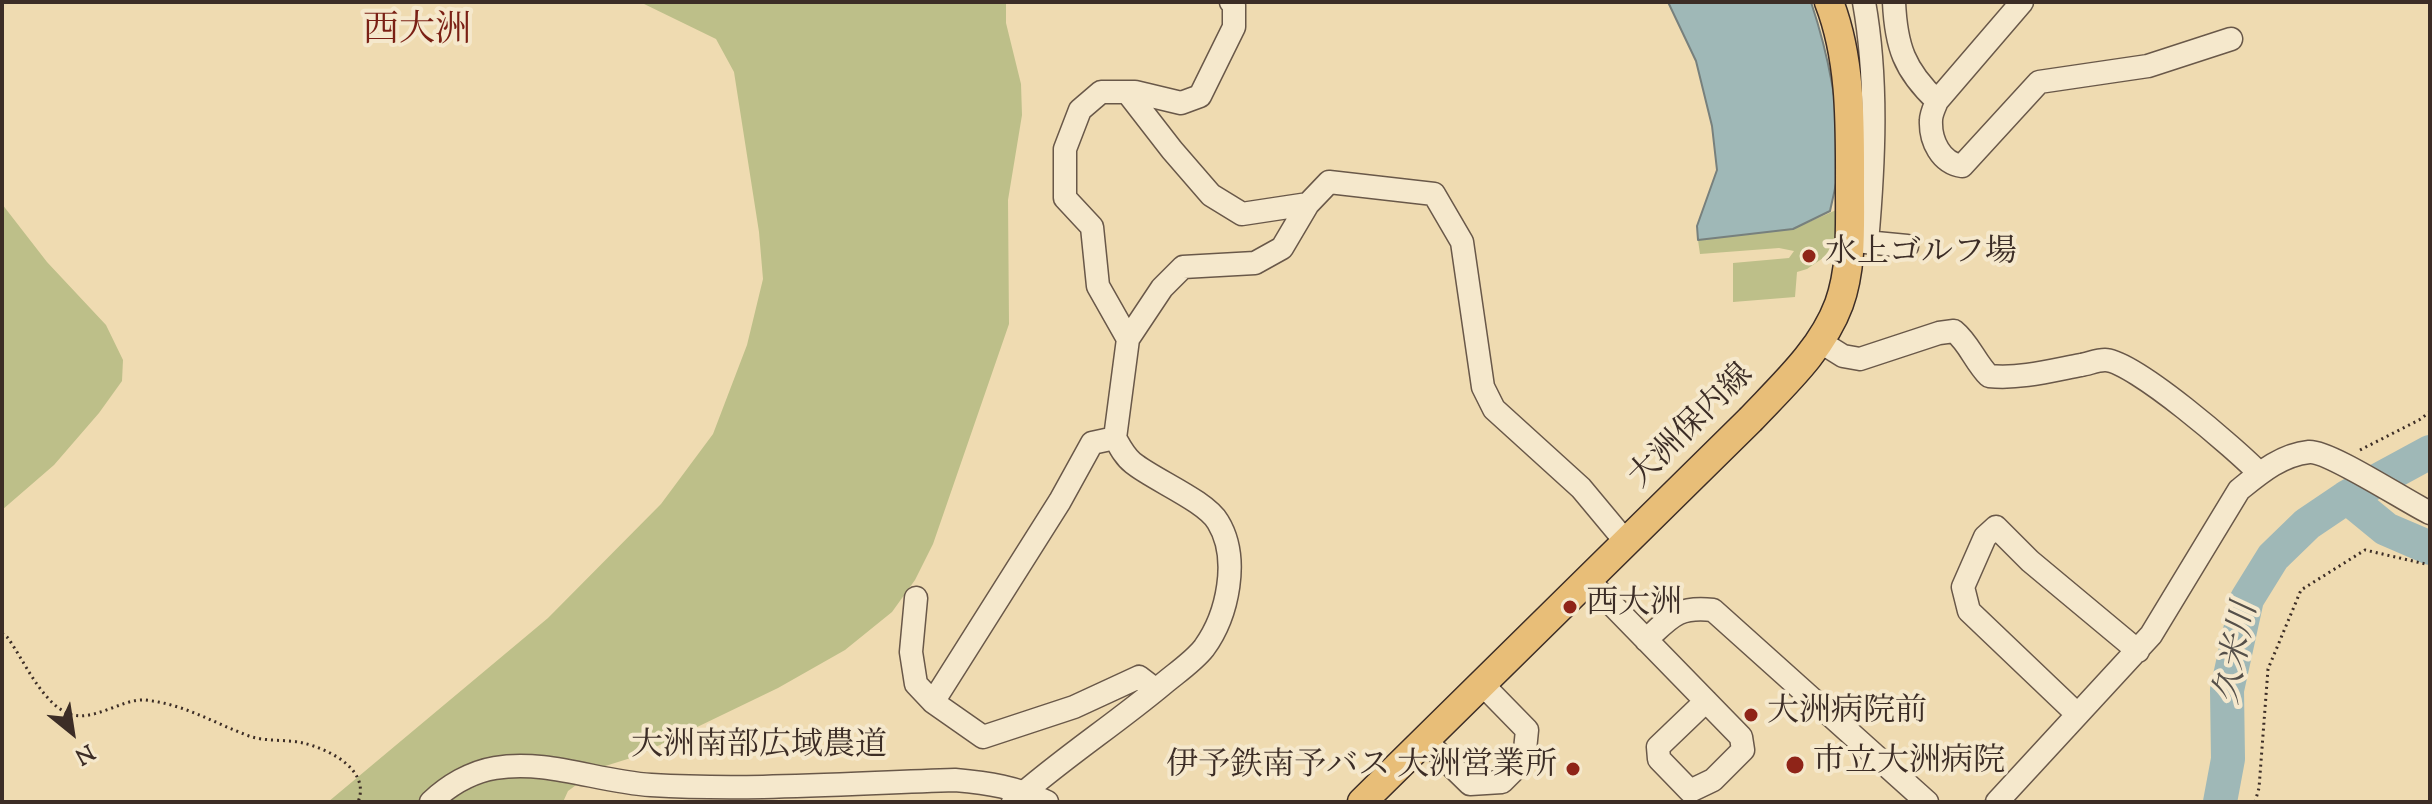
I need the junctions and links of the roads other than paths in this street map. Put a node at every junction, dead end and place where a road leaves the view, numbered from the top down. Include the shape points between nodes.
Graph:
1 (1231, 2) edge
2 (1829, 2) edge
3 (1864, 2) edge
4 (1894, 2) edge
5 (2022, 2) edge
6 (2231, 39) dead end
7 (1127, 92) junction
8 (1937, 101) junction
9 (1308, 204) junction
10 (1858, 241) junction
11 (1907, 246) dead end
12 (1128, 339) junction
13 (1819, 341) junction
14 (1115, 438) junction
15 (2259, 473) junction
16 (2426, 511) edge
17 (1626, 542) junction
18 (1588, 580) junction
19 (916, 598) dead end
20 (1646, 640) junction
21 (2138, 651) junction
22 (1483, 685) junction
23 (1156, 690) junction
24 (1706, 701) dead end
25 (933, 702) junction
26 (2077, 714) junction
27 (1425, 740) junction
28 (1019, 797) edge
29 (431, 802) edge
30 (1047, 802) edge
31 (1362, 802) edge
32 (1927, 802) edge
33 (1997, 802) edge

1 - 7 street via 1234,27 1200,96 1181,103
2 - 10 main road, 大洲保内線 via 1843,57
3 - 10 street via 1872,67 1871,190
4 - 8 street via 1903,56
5 - 8 street
6 - 8 street via 2148,66 2039,82 1962,166 1951,164 1936,149 1930,119
7 - 9 street via 1211,195 1242,214
7 - 12 street via 1101,92 1080,110 1065,149 1065,198 1092,227 1098,286
9 - 12 street via 1282,248 1255,263 1183,267
9 - 17 street via 1329,182 1434,194 1462,242 1483,387 1494,409 1581,488
10 - 11 street
10 - 13 main road, 大洲保内線 via 1838,306
12 - 14 street
13 - 15 street via 1843,356 1860,359 1954,331 1989,376 2009,378 2107,360 2165,394
13 - 17 main road, 大洲保内線 via 1772,397
14 - 23 street via 1129,461 1216,518 1228,542 1230,565 1215,631 1201,652
14 - 25 street via 1092,443
15 - 16 street via 2284,458 2312,451
15 - 21 street via 2239,490
17 - 18 main road, 大洲保内線
18 - 20 street
18 - 22 main road, 大洲保内線
19 - 25 street via 911,652 916,684
20 - 24 street
20 - 32 street via 1691,607 1713,610
21 - 26 street
21 - 26 street via 1996,527 1985,537 1963,587 1969,611
22 - 27 main road, 大洲保内線
22 - 27 street via 1527,730 1524,760 1502,782 1470,784
23 - 25 street via 1139,677 1074,707 983,737
23 - 28 street
26 - 33 street
27 - 31 main road, 大洲保内線
28 - 29 street, 大洲南部広域農道 via 995,784 955,780 695,788 634,784 535,766 493,768 464,778
28 - 30 street, 大洲南部広域農道

